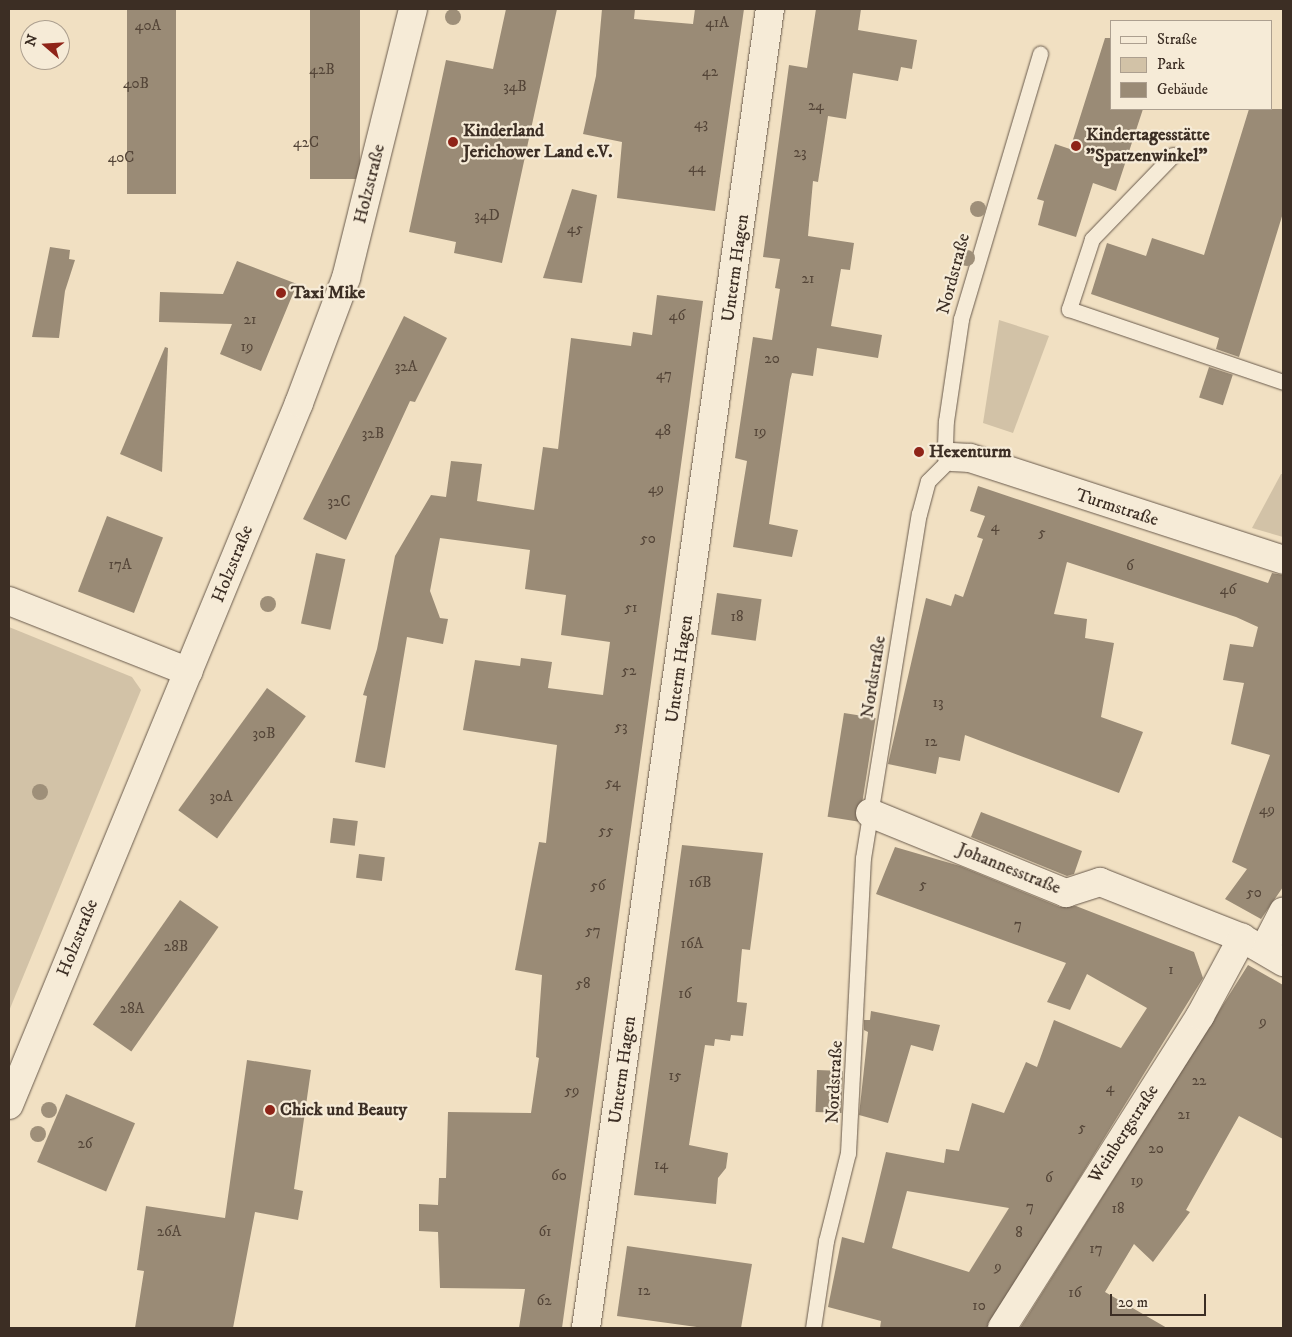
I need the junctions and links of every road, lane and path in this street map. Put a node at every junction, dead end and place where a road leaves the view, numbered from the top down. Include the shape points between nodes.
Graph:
1 (413, 9) edge
2 (770, 9) edge
3 (1040, 54) dead end
4 (1173, 156) dead end
5 (1283, 382) edge
6 (952, 457) junction
7 (1283, 560) edge
8 (9, 601) edge
9 (189, 672) junction
10 (870, 813) junction
11 (1283, 912) edge
12 (1263, 950) edge
13 (9, 1104) edge
14 (586, 1328) edge
15 (813, 1328) edge
16 (1002, 1328) edge

1 - 9 street, Holzstraße via 348,272
2 - 14 street, Unterm Hagen
3 - 6 lane, Nordstraße via 961,319 945,428 945,446
4 - 5 lane via 1095,234 1069,309
6 - 7 street, Turmstraße via 970,458
6 - 10 lane, Nordstraße via 936,470 924,493
8 - 9 street
9 - 13 street, Holzstraße
10 - 12 street, Johannesstraße via 1066,893 1100,882
10 - 15 lane, Nordstraße via 863,858 851,1132 826,1241
11 - 12 street, Weinbergstraße
12 - 16 street, Weinbergstraße via 1200,1016

